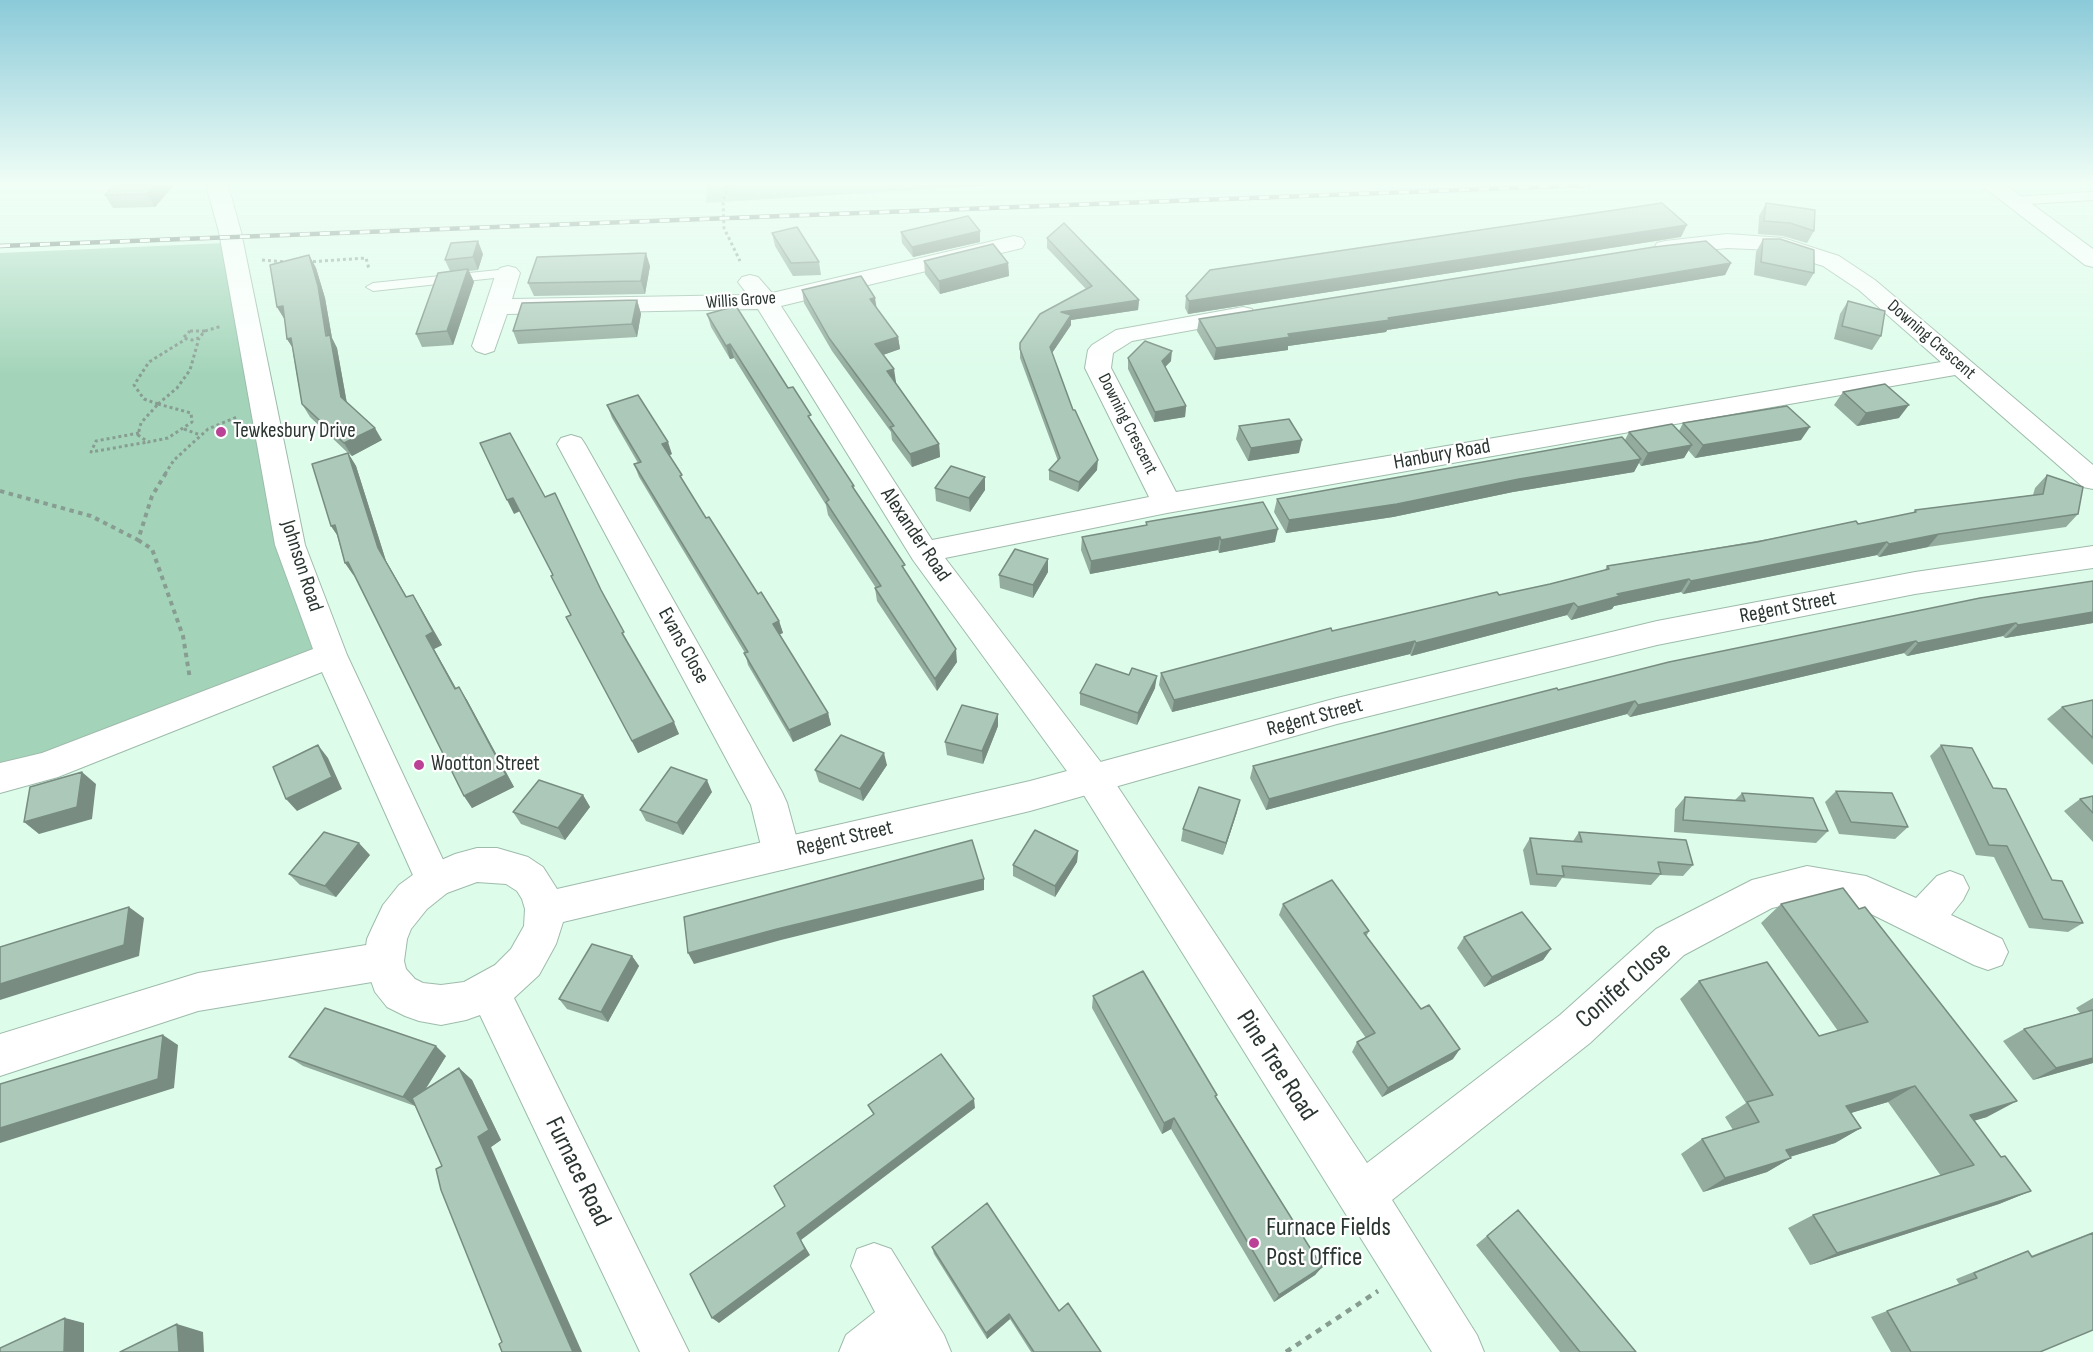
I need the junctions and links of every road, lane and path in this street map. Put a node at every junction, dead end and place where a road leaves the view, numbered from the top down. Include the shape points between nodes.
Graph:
1 (232, 248) edge
2 (735, 248) edge
3 (993, 248) edge
4 (1668, 248) edge
5 (1790, 248) edge
6 (2077, 248) edge
7 (1636, 252) edge
8 (234, 259) junction
9 (2093, 260) edge
10 (508, 273) joint
11 (373, 287) joint
12 (758, 292) junction
13 (498, 307) junction
14 (1264, 311) edge
15 (245, 319) junction
16 (205, 331) junction
17 (199, 338) junction
18 (186, 339) junction
19 (485, 346) dead end
20 (1962, 366) junction
21 (158, 404) junction
22 (263, 407) junction
23 (184, 429) junction
24 (139, 433) junction
25 (201, 435) junction
26 (148, 442) junction
27 (571, 444) dead end
28 (2093, 480) edge
29 (0, 492) edge
30 (1167, 502) junction
31 (138, 540) junction
32 (924, 552) junction
33 (2093, 557) edge
34 (331, 655) junction
35 (197, 707) junction
36 (0, 778) edge
37 (1093, 779) junction
38 (782, 854) junction
39 (434, 881) junction
40 (1950, 888) dead end
41 (544, 909) junction
42 (1922, 920) junction
43 (1988, 952) dead end
44 (384, 961) junction
45 (489, 991) junction
46 (0, 1055) edge
47 (1362, 1195) junction
48 (874, 1266) dead end
49 (1409, 1270) junction
50 (917, 1335) edge
51 (665, 1352) edge
52 (863, 1352) edge
53 (1286, 1352) edge
54 (1460, 1352) edge

1 - 8 street, Johnson Road
2 - 12 path
3 - 12 street, Willis Grove
4 - 7 street, Downing Crescent
5 - 20 street, Downing Crescent via 1831,261 1867,285
6 - 9 street
8 - 11 path via 297,262 366,258
8 - 15 street, Johnson Road
10 - 11 lane
10 - 13 street
12 - 13 street, Willis Grove
12 - 32 street, Alexander Road
13 - 19 street
14 - 30 street, Downing Crescent via 1125,335 1101,350 1098,368
15 - 16 path
15 - 22 street, Johnson Road
16 - 17 path
16 - 18 path via 190,331 183,338
17 - 18 path
17 - 21 path via 190,370
18 - 21 path via 149,362 136,378 134,385 144,399
20 - 28 street, Downing Crescent
20 - 30 street, Hanbury Road
21 - 23 path via 191,413 192,422
21 - 24 path via 141,423
22 - 25 path
22 - 34 street, Johnson Road via 290,545
23 - 25 path
23 - 26 path via 168,438
24 - 26 path
24 - 26 path via 96,441 91,452
25 - 31 path via 174,460 152,496
27 - 38 street, Evans Close via 769,803
29 - 31 path via 91,516
30 - 32 street, Hanbury Road
31 - 35 path via 152,549 183,636
32 - 37 street, Alexander Road
33 - 37 street, Regent Street via 1915,583 1657,633 1337,711
34 - 35 street
34 - 39 street, Johnson Road
35 - 36 street via 46,767
37 - 38 street, Regent Street
37 - 47 street, Pine Tree Road
38 - 41 street, Regent Street
39 - 41 street via 477,865 497,865 530,879 540,892
39 - 44 street via 413,897 397,917 387,939
40 - 42 street
41 - 45 street via 543,926 525,962
42 - 43 street, Conifer Close
42 - 47 street, Conifer Close via 1866,893 1807,883 1765,892 1670,942 1575,1029
44 - 45 street via 389,979 402,993 419,1002 441,1005 466,1001
44 - 46 street via 198,992
45 - 51 street, Furnace Road
47 - 49 street, Pine Tree Road
48 - 50 street
49 - 53 path
49 - 54 street, Pine Tree Road
50 - 52 street

